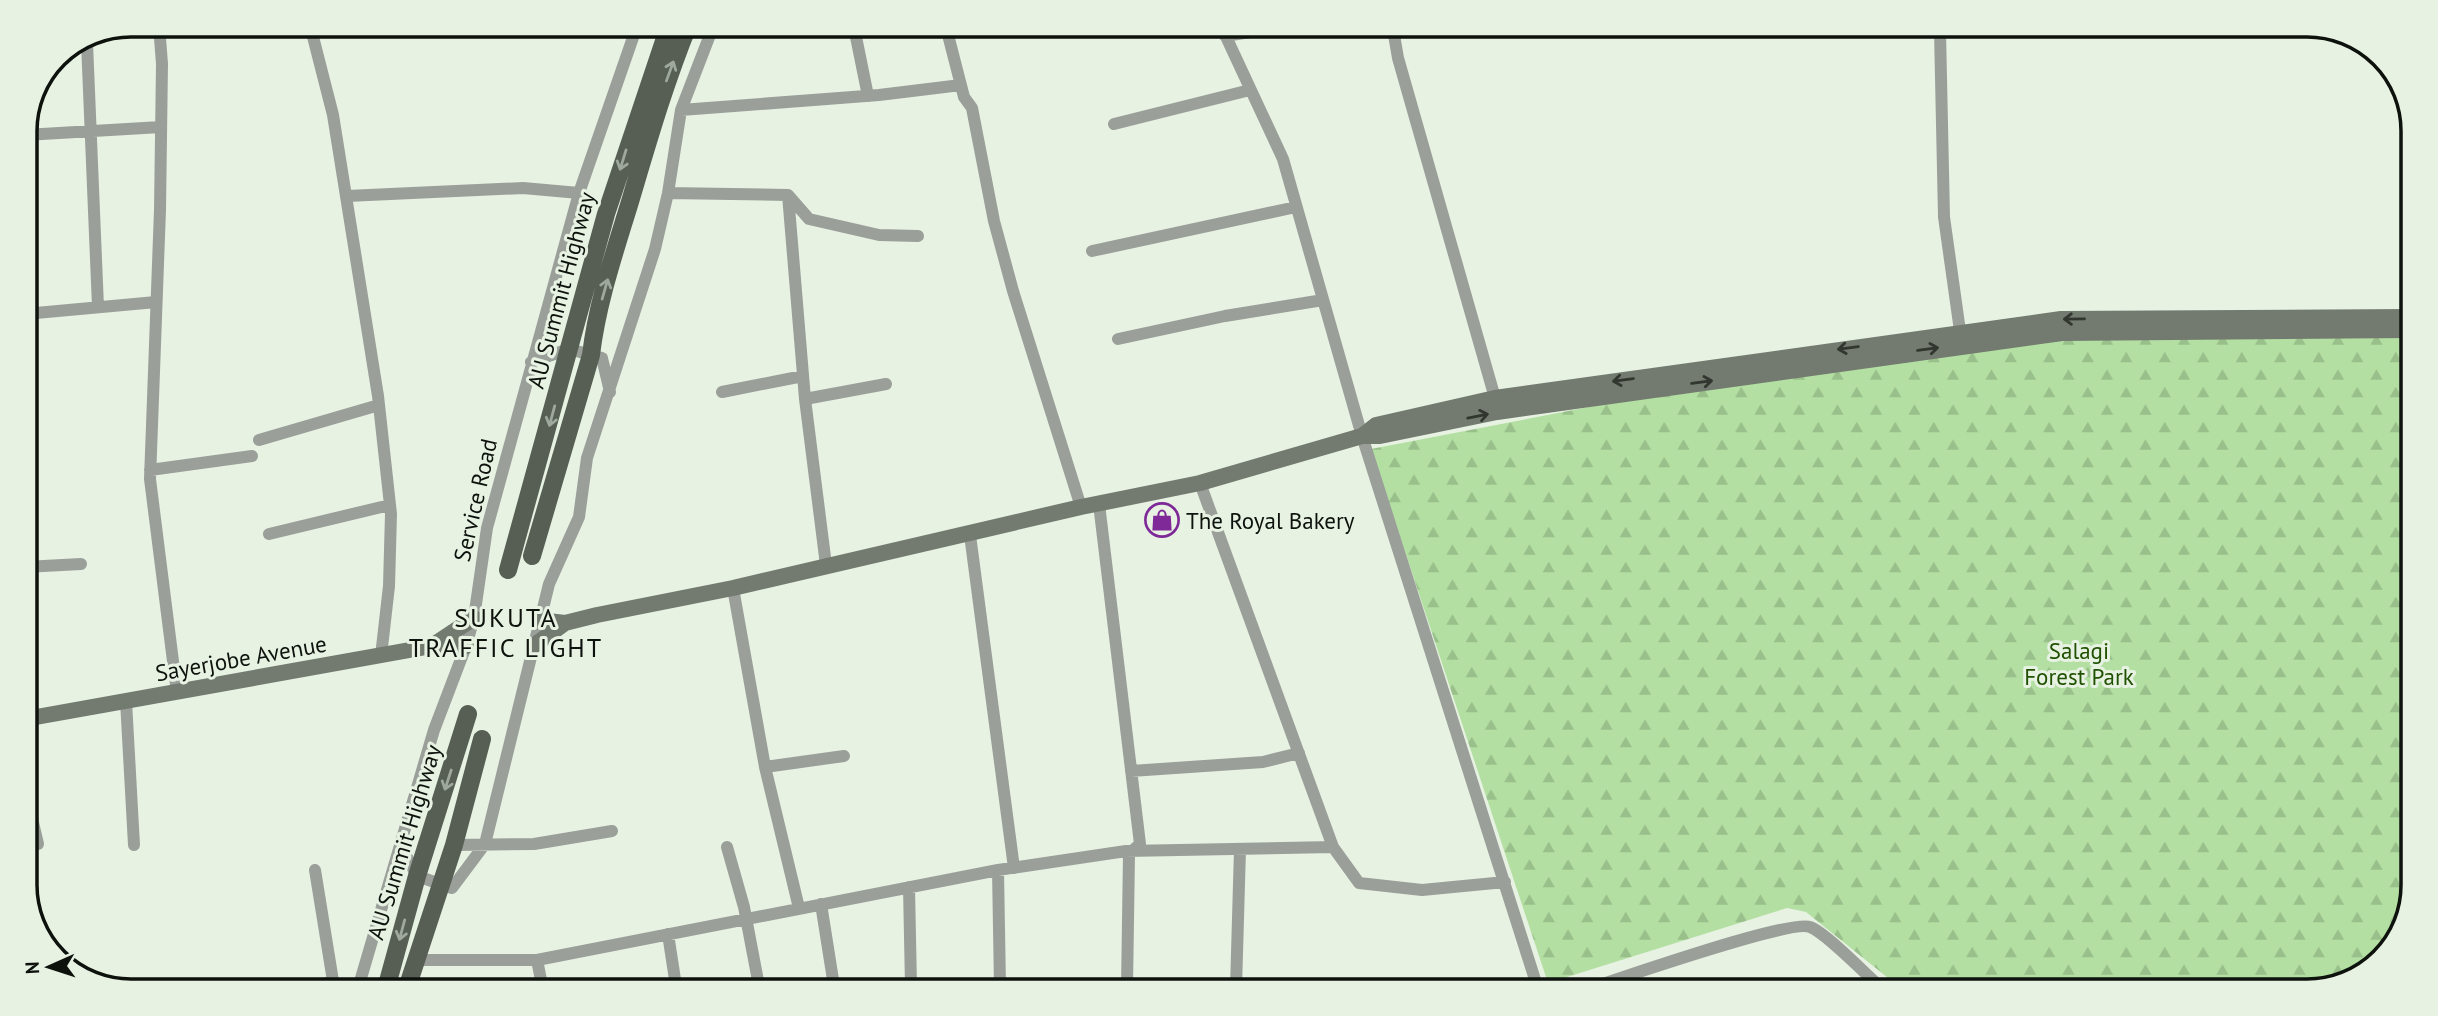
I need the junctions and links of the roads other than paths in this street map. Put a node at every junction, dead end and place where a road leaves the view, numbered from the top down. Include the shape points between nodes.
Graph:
1 (159, 37) edge
2 (313, 37) edge
3 (633, 37) edge
4 (665, 37) edge
5 (684, 37) edge
6 (709, 37) edge
7 (856, 37) edge
8 (949, 37) edge
9 (1225, 37) edge
10 (1394, 37) edge
11 (1940, 37) edge
12 (87, 48) edge
13 (961, 85) junction
14 (1250, 90) junction
15 (868, 96) junction
16 (681, 110) junction
17 (1114, 124) dead end
18 (161, 127) junction
19 (91, 131) junction
20 (37, 134) edge
21 (579, 193) junction
22 (668, 193) junction
23 (788, 195) junction
24 (346, 196) junction
25 (1296, 207) junction
26 (918, 236) dead end
27 (1092, 251) dead end
28 (1323, 300) junction
29 (156, 302) junction
30 (98, 307) junction
31 (37, 313) edge
32 (2401, 317) edge
33 (2401, 330) edge
34 (1960, 331) junction
35 (1118, 339) dead end
36 (569, 349) junction
37 (591, 355) junction
38 (531, 362) junction
39 (803, 376) junction
40 (886, 384) dead end
41 (722, 392) dead end
42 (610, 393) junction
43 (1496, 398) junction
44 (805, 399) junction
45 (379, 405) junction
46 (1362, 436) junction
47 (259, 440) dead end
48 (253, 456) dead end
49 (150, 470) junction
50 (1200, 484) junction
51 (1099, 504) junction
52 (390, 505) junction
53 (1081, 507) junction
54 (269, 534) dead end
55 (970, 535) junction
56 (532, 556) dead end
57 (80, 564) dead end
58 (826, 565) junction
59 (37, 566) edge
60 (508, 570) dead end
61 (733, 588) junction
62 (474, 618) junction
63 (539, 620) junction
64 (565, 623) junction
65 (432, 646) junction
66 (466, 646) junction
67 (533, 647) junction
68 (381, 656) junction
69 (177, 693) junction
70 (126, 701) junction
71 (468, 714) dead end
72 (37, 717) edge
73 (482, 738) dead end
74 (1299, 753) junction
75 (844, 756) dead end
76 (765, 767) junction
77 (1131, 771) junction
78 (612, 831) dead end
79 (37, 840) edge
80 (38, 844) dead end
81 (400, 844) junction
82 (485, 844) junction
83 (134, 845) dead end
84 (454, 845) junction
85 (727, 847) dead end
86 (1333, 847) junction
87 (1240, 849) junction
88 (1134, 852) junction
89 (1014, 867) junction
90 (315, 870) dead end
91 (998, 870) junction
92 (416, 876) junction
93 (1505, 882) junction
94 (442, 884) junction
95 (909, 887) junction
96 (821, 904) junction
97 (799, 908) junction
98 (745, 919) junction
99 (668, 934) junction
100 (417, 960) junction
101 (537, 960) junction
102 (333, 979) edge
103 (361, 979) edge
104 (389, 979) edge
105 (410, 979) edge
106 (541, 979) edge
107 (676, 979) edge
108 (758, 979) edge
109 (833, 979) edge
110 (911, 979) edge
111 (1000, 979) edge
112 (1127, 979) edge
113 (1236, 979) edge
114 (1535, 979) edge
115 (1619, 979) edge
116 (1871, 979) edge

1 - 18 street
2 - 24 street via 333,115
3 - 21 street, Service Road
4 -> 36 main road, AU Summit Highway via 614,189
37 -> 5 main road, AU Summit Highway via 594,324 624,219
6 - 16 street
7 - 15 street
8 - 13 street
9 - 14 street
10 - 43 street
11 - 34 street via 1944,217
12 - 19 street
13 - 15 street
13 - 53 street via 972,108 1013,291
14 - 17 street
14 - 25 street via 1283,159
15 - 16 street
16 - 22 street
18 - 19 street
18 - 29 street
19 - 20 street
19 - 30 street
21 - 24 street via 523,188
21 - 38 street, Service Road
22 - 23 street
22 - 42 street
23 - 26 street via 809,219 879,235
23 - 39 street
24 - 45 street
25 - 27 street
25 - 28 street
28 - 35 street
28 - 46 street
29 - 30 street
29 - 49 street
30 - 31 street
32 -> 34 street via 2061,319
46 -> 33 street via 1511,410 2062,332
34 -> 43 street
36 - 37 street
36 - 38 street
36 -> 60 main road, AU Summit Highway
37 - 42 street via 602,358
37 - 56 main road, AU Summit Highway
38 - 62 street, Service Road via 487,528
39 - 41 street
39 - 44 street
40 - 44 street
42 - 63 street via 587,457 579,517 549,584
43 - 46 street via 1376,425
44 - 58 street
45 - 47 street
45 - 52 street
46 - 50 street
46 - 93 street
48 - 49 street
49 - 69 street
50 - 51 street
50 - 74 street
51 - 53 street
51 - 77 street
52 - 54 street
52 - 68 street via 389,586
53 - 55 street
55 - 58 street
55 - 89 street
57 - 59 street
58 - 61 street
61 - 64 street
61 - 76 street
62 - 65 street
62 - 66 street, Service Road
63 - 64 street
63 - 67 street
64 - 67 street
65 - 66 street, Sayerjobe Avenue
65 - 68 street, Sayerjobe Avenue
66 - 81 street, Service Road via 434,730
67 - 82 street
68 - 69 street, Sayerjobe Avenue
69 - 70 street, Sayerjobe Avenue
70 - 72 street, Sayerjobe Avenue
70 - 83 street
71 -> 92 main road, AU Summit Highway
73 - 84 main road, AU Summit Highway
74 - 77 street via 1263,762
74 - 86 street
75 - 76 street
76 - 97 street
77 - 88 street via 1140,845
78 - 82 street via 534,844
79 - 80 street
81 - 92 street
81 - 103 street, Service Road
82 - 84 street
82 - 94 street via 452,888
84 - 94 main road, AU Summit Highway
85 - 98 street
86 - 87 street
86 - 93 street via 1359,883 1422,890
87 - 88 street
87 - 113 street
88 - 89 street
88 - 112 street via 1129,854
89 - 91 street
90 - 102 street
91 - 95 street
91 - 111 street
92 - 94 street
92 -> 104 main road, AU Summit Highway
93 - 114 street
94 - 100 main road, AU Summit Highway
95 - 96 street
95 - 110 street
96 - 97 street
96 - 109 street
97 - 98 street
98 - 99 street
98 - 108 street
99 - 101 street
99 - 107 street
100 - 101 street
100 - 105 main road, AU Summit Highway
101 - 106 street
115 - 116 street via 1800,925 1816,930

